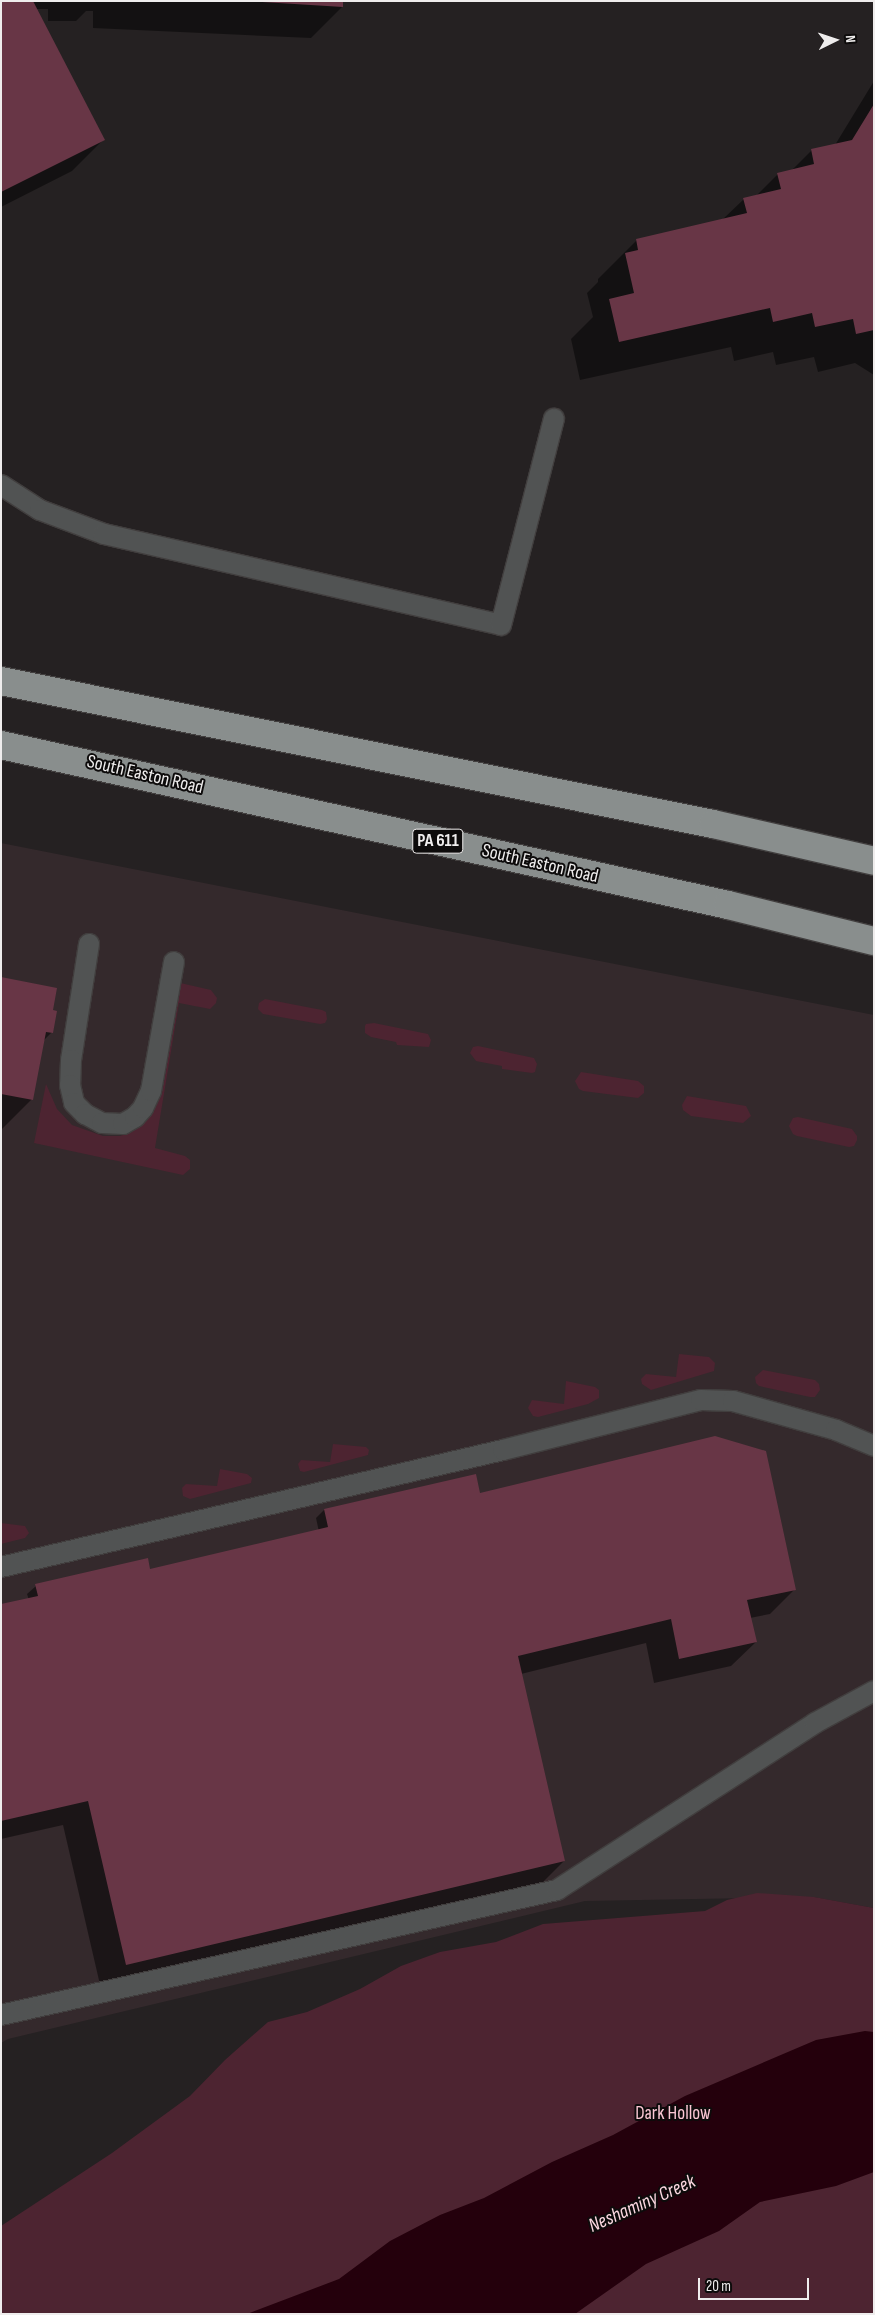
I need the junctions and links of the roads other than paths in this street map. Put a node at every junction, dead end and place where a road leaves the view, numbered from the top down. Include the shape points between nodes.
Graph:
1 (554, 418) dead end
2 (1, 485) edge
3 (1, 681) edge
4 (1, 745) edge
5 (874, 860) edge
6 (874, 941) edge
7 (89, 944) dead end
8 (174, 962) dead end
9 (874, 1446) edge
10 (1, 1567) edge
11 (874, 1691) edge
12 (1, 2015) edge

1 - 2 lane via 501,625 104,534 40,510
3 - 5 highway via 713,824
4 - 6 highway, South Easton Road / PA 611 via 718,903
7 - 8 lane via 70,1084 74,1103 84,1114 102,1123 123,1124 135,1117 151,1091
9 - 10 lane via 836,1430 733,1401 701,1400 484,1455
11 - 12 lane via 815,1723 557,1890

